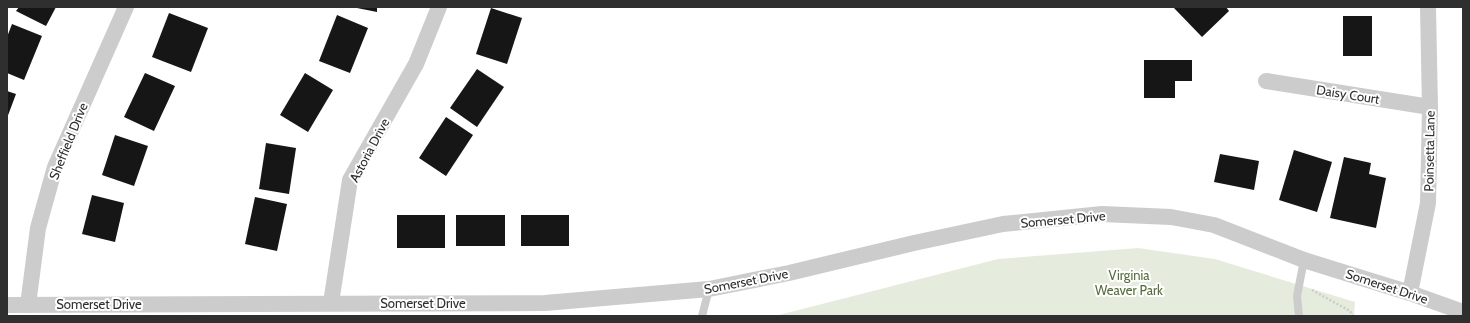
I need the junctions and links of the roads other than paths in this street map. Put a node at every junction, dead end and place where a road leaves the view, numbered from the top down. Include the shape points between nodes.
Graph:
1 (126, 7) edge
2 (439, 7) edge
3 (1428, 7) edge
4 (1266, 81) dead end
5 (1430, 107) junction
6 (1304, 260) junction
7 (709, 289) junction
8 (1410, 293) junction
9 (331, 303) junction
10 (7, 305) edge
11 (28, 305) junction
12 (1463, 312) edge
13 (702, 316) edge
14 (1299, 316) edge

1 - 11 street, Sheffield Drive via 55,167 38,228
2 - 9 street, Astoria Drive via 416,64 350,180
3 - 5 street, Poinsetta Lane
4 - 5 street, Daisy Court
5 - 8 street, Poinsetta Lane via 1428,203
6 - 7 street, Somerset Drive via 1214,225 1170,217 1102,214 1003,224
6 - 8 street, Somerset Drive
6 - 14 lane via 1297,296
7 - 9 street, Somerset Drive via 545,303
7 - 13 lane
8 - 12 street, Somerset Drive
9 - 11 street, Somerset Drive
10 - 11 street, Somerset Drive

